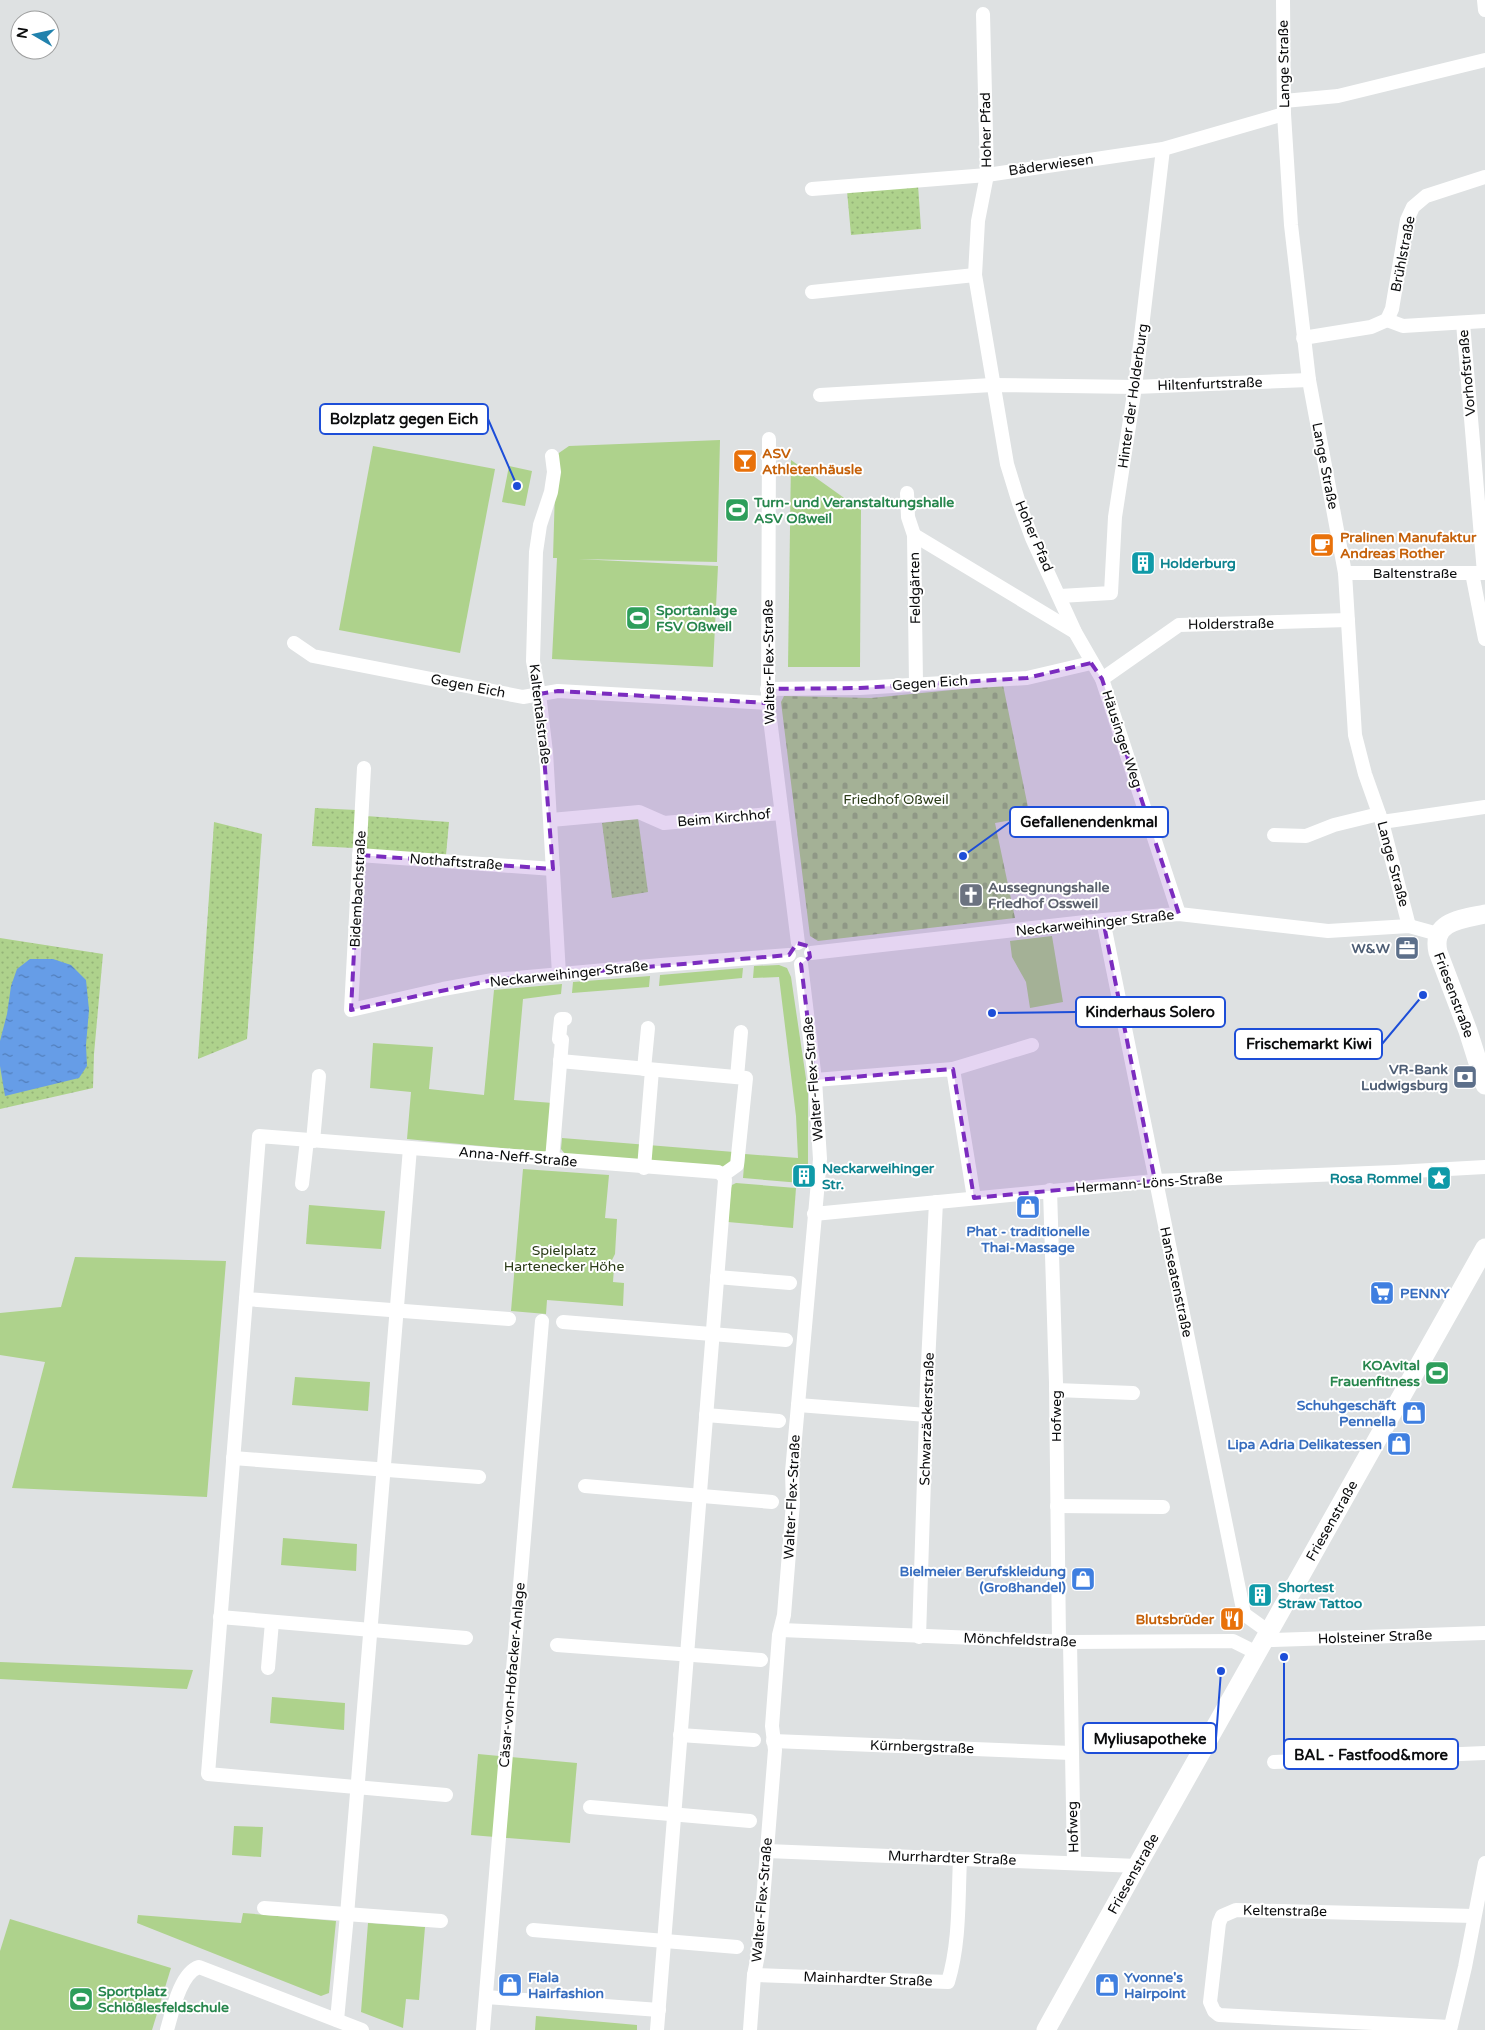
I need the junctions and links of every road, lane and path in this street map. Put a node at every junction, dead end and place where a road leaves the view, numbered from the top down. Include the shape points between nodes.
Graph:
1 (1283, 0) edge
2 (1484, 0) edge
3 (1485, 10) edge
4 (983, 14) dead end
5 (1485, 60) edge
6 (1284, 108) junction
7 (1163, 149) junction
8 (987, 175) junction
9 (1485, 177) edge
10 (812, 190) dead end
11 (975, 275) junction
12 (812, 292) dead end
13 (1387, 320) junction
14 (1485, 321) edge
15 (1463, 323) junction
16 (1303, 338) junction
17 (1308, 380) junction
18 (992, 385) junction
19 (1136, 387) junction
20 (820, 395) dead end
21 (768, 439) dead end
22 (552, 456) dead end
23 (907, 493) dead end
24 (914, 535) junction
25 (1345, 573) junction
26 (1481, 573) edge
27 (1060, 596) junction
28 (1348, 620) junction
29 (1075, 632) junction
30 (1485, 639) edge
31 (294, 643) dead end
32 (1091, 662) junction
33 (1102, 678) junction
34 (916, 684) junction
35 (539, 694) junction
36 (768, 696) junction
37 (364, 768) dead end
38 (1485, 807) edge
39 (781, 813) junction
40 (1380, 818) junction
41 (551, 820) junction
42 (1274, 835) dead end
43 (359, 855) junction
44 (552, 869) junction
45 (1180, 914) junction
46 (1485, 914) edge
47 (1103, 920) junction
48 (1409, 926) junction
49 (1438, 934) junction
50 (798, 943) junction
51 (811, 953) junction
52 (790, 955) junction
53 (801, 964) junction
54 (560, 974) junction
55 (352, 1010) joint
56 (565, 1019) dead end
57 (648, 1028) dead end
58 (741, 1032) dead end
59 (1032, 1045) dead end
60 (560, 1061) junction
61 (648, 1069) junction
62 (953, 1069) junction
63 (319, 1076) dead end
64 (737, 1077) junction
65 (815, 1080) junction
66 (1485, 1085) edge
67 (310, 1140) junction
68 (410, 1148) junction
69 (552, 1160) junction
70 (1485, 1167) edge
71 (644, 1168) junction
72 (722, 1175) junction
73 (1155, 1181) junction
74 (302, 1184) dead end
75 (1050, 1190) junction
76 (974, 1198) junction
77 (936, 1202) junction
78 (814, 1214) junction
79 (1485, 1248) edge
80 (717, 1278) junction
81 (790, 1283) dead end
82 (246, 1299) junction
83 (396, 1310) junction
84 (509, 1318) dead end
85 (542, 1321) dead end
86 (563, 1322) dead end
87 (712, 1334) junction
88 (786, 1340) dead end
89 (1056, 1390) junction
90 (1133, 1393) dead end
91 (798, 1405) junction
92 (706, 1415) junction
93 (927, 1415) junction
94 (778, 1421) dead end
95 (233, 1458) junction
96 (383, 1469) junction
97 (479, 1477) dead end
98 (585, 1486) dead end
99 (700, 1495) junction
100 (772, 1502) dead end
101 (1057, 1506) junction
102 (1163, 1507) dead end
103 (220, 1617) junction
104 (272, 1622) junction
105 (370, 1630) junction
106 (781, 1630) junction
107 (1485, 1633) edge
108 (919, 1636) junction
109 (466, 1638) dead end
110 (1064, 1641) junction
111 (1264, 1641) junction
112 (557, 1645) dead end
113 (686, 1654) junction
114 (761, 1660) dead end
115 (268, 1668) dead end
116 (680, 1735) junction
117 (754, 1740) dead end
118 (774, 1741) junction
119 (1071, 1753) junction
120 (1485, 1753) edge
121 (1274, 1762) dead end
122 (357, 1788) junction
123 (446, 1795) dead end
124 (590, 1807) dead end
125 (674, 1814) junction
126 (750, 1821) dead end
127 (766, 1850) junction
128 (960, 1859) junction
129 (1074, 1862) junction
130 (1485, 1863) edge
131 (1137, 1866) junction
132 (264, 1908) dead end
133 (347, 1915) junction
134 (1474, 1916) junction
135 (441, 1921) dead end
136 (532, 1930) dead end
137 (664, 1940) junction
138 (736, 1947) dead end
139 (754, 1975) junction
140 (486, 1997) junction
141 (658, 2010) junction
142 (337, 2020) junction
143 (1450, 2028) edge
144 (167, 2030) edge
145 (362, 2030) edge
146 (483, 2030) edge
147 (657, 2030) edge
148 (750, 2030) edge
149 (1046, 2030) edge

1 - 6 street, Lange Straße
2 - 3 street
4 - 8 street, Hoher Pfad
5 - 6 street, Bäderwiesen
6 - 7 street, Bäderwiesen
6 - 16 street, Lange Straße via 1291,225
7 - 8 street, Bäderwiesen
7 - 19 street, Hinter der Holderburg
8 - 10 street, Bäderwiesen
8 - 11 street, Hoher Pfad via 978,221
9 - 13 street, Brühlstraße via 1426,196 1413,207 1407,220 1392,310
11 - 12 street
11 - 18 street, Hoher Pfad
13 - 15 street via 1403,326
13 - 16 street via 1371,327
14 - 15 street
15 - 26 street, Vorhofstraße
16 - 17 street, Lange Straße
17 - 19 street, Hiltenfurtstraße
17 - 25 street, Lange Straße
18 - 19 street, Hiltenfurtstraße
18 - 20 street
18 - 27 street, Hoher Pfad via 1007,464 1019,504
19 - 27 street, Hinter der Holderburg via 1115,516 1111,593
21 - 36 street, Walter-Flex-Straße
22 - 35 street, Kaltentalstraße via 551,492 540,525 536,552 533,661
23 - 24 street, Feldgärten via 908,517
24 - 29 street
24 - 34 street, Feldgärten
25 - 26 street, Baltenstraße
25 - 28 street, Lange Straße
26 - 30 street, Vorhofstraße
27 - 29 street, Hoher Pfad
28 - 33 street, Holderstraße via 1179,625
28 - 40 street, Lange Straße via 1355,735
29 - 32 street, Hoher Pfad
31 - 35 street, Gegen Eich via 313,656 523,697
32 - 33 street, Hoher Pfad
32 - 34 street, Gegen Eich via 1027,678
33 - 45 street, Häusinger Weg
34 - 36 street, Gegen Eich
35 - 36 street, Gegen Eich via 558,691
35 - 41 street, Kaltentalstraße
36 - 39 street, Walter-Flex-Straße
37 - 43 street, Bidembachstraße
38 - 40 street
39 - 41 street, Beim Kirchhof via 664,823 639,812
39 - 50 street, Walter-Flex-Straße
40 - 42 street via 1334,825 1306,836
40 - 48 street, Lange Straße
41 - 44 street, Kaltentalstraße
43 - 44 street, Nothaftstraße
43 - 55 street, Bidembachstraße
44 - 54 street, Kaltentalstraße
45 - 47 street, Neckarweihinger Straße
45 - 48 street, Neckarweihinger Straße via 1328,931
46 - 49 main road via 1450,924
47 - 51 street, Neckarweihinger Straße
47 - 73 street, Hanseatenstraße
48 - 49 street, Neckarweihinger Straße
49 - 66 main road, Friesenstraße via 1438,952
50 - 51 street via 806,944
50 - 52 street via 792,946
51 - 53 street via 809,960
52 - 53 street via 793,962
52 - 54 street, Neckarweihinger Straße
53 - 65 street, Walter-Flex-Straße
54 - 55 street, Neckarweihinger Straße via 493,980
56 - 60 street via 561,1019
57 - 61 street
58 - 64 street
59 - 62 street
60 - 61 street
60 - 69 street
61 - 64 street
61 - 71 street
62 - 65 street
62 - 76 street
63 - 67 street
64 - 72 street via 746,1078 737,1165
65 - 78 street, Walter-Flex-Straße via 820,1159
67 - 68 street, Anna-Neff-Straße
67 - 74 street
67 - 82 street, Anna-Neff-Straße via 259,1136
68 - 69 street, Anna-Neff-Straße
68 - 83 street
69 - 71 street, Anna-Neff-Straße
70 - 73 street, Hermann-Löns-Straße
71 - 72 street, Anna-Neff-Straße via 718,1172
72 - 80 street via 725,1180
73 - 75 street, Hermann-Löns-Straße
73 - 111 street, Hanseatenstraße via 1244,1614
75 - 76 street, Hermann-Löns-Straße
75 - 89 street, Hofweg
76 - 77 street, Hermann-Löns-Straße
77 - 78 street, Hermann-Löns-Straße
77 - 93 street, Schwarzäckerstraße
78 - 91 street, Walter-Flex-Straße
79 - 111 main road, Friesenstraße
80 - 81 street
80 - 87 street
82 - 83 street
82 - 95 street
83 - 84 street
83 - 96 street
85 - 140 street, Cäsar-von-Hofacker-Anlage
86 - 87 street
87 - 88 street
87 - 92 street
89 - 90 street
89 - 101 street, Hofweg
91 - 93 street
91 - 106 street, Walter-Flex-Straße
92 - 94 street
92 - 99 street
93 - 108 street, Schwarzäckerstraße
95 - 96 street
95 - 103 street
96 - 97 street
96 - 105 street
98 - 99 street
99 - 100 street
99 - 113 street
101 - 102 street
101 - 110 street, Hofweg
103 - 104 street
103 - 122 street via 208,1774
104 - 105 street
104 - 115 street
105 - 109 street
105 - 122 street
106 - 108 street, Mönchfeldstraße
106 - 118 street, Walter-Flex-Straße via 772,1726
107 - 111 street, Holsteiner Straße
108 - 110 street, Mönchfeldstraße
110 - 111 street, Mönchfeldstraße
110 - 119 street, Hofweg
111 - 131 main road, Friesenstraße
112 - 113 street
113 - 114 street
113 - 116 street
116 - 117 street
116 - 125 street
118 - 119 street, Kürnbergstraße
118 - 127 street, Walter-Flex-Straße
119 - 129 street, Hofweg
120 - 121 street
122 - 123 street
122 - 133 street
124 - 125 street
125 - 126 street
125 - 137 street
127 - 128 street, Murrhardter Straße
127 - 139 street, Walter-Flex-Straße via 759,1950
128 - 129 street, Murrhardter Straße
128 - 139 street, Mainhardter Straße via 957,1940 948,1982
129 - 131 street, Murrhardter Straße
130 - 134 street
131 - 149 main road, Friesenstraße
132 - 133 street
133 - 135 street
133 - 142 street
134 - 143 street
134 - 143 street, Keltenstraße via 1236,1910 1222,1916 1219,1924 1210,2002 1220,2015
136 - 137 street
137 - 138 street
137 - 141 street
139 - 148 street, Walter-Flex-Straße
140 - 141 street
140 - 146 street, Cäsar-von-Hofacker-Anlage
141 - 147 street
142 - 144 street via 198,1967 186,1976
142 - 145 street

